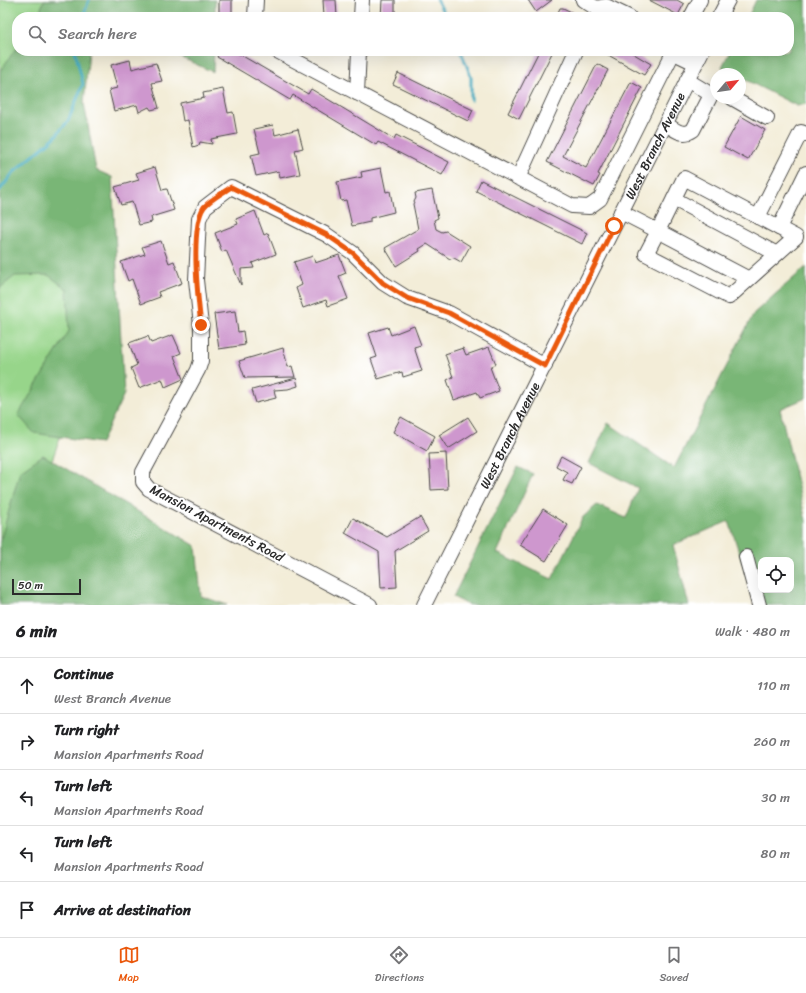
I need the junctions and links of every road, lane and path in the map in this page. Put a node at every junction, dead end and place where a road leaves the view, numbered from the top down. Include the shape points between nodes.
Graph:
1 (256, 0) edge
2 (362, 0) edge
3 (583, 0) edge
4 (700, 0) edge
5 (728, 0) edge
6 (597, 11) edge
7 (255, 12) edge
8 (361, 12) edge
9 (619, 12) edge
10 (694, 12) edge
11 (722, 12) edge
12 (287, 56) edge
13 (359, 56) edge
14 (574, 56) edge
15 (670, 56) edge
16 (698, 56) edge
17 (687, 80) junction
18 (357, 93) junction
19 (710, 94) edge
20 (710, 102) edge
21 (742, 104) edge
22 (767, 118) dead end
23 (666, 124) junction
24 (806, 134) edge
25 (806, 173) edge
26 (518, 178) junction
27 (674, 199) junction
28 (621, 212) junction
29 (758, 217) junction
30 (779, 228) junction
31 (658, 231) junction
32 (801, 232) edge
33 (777, 254) junction
34 (749, 279) junction
35 (545, 366) junction
36 (746, 557) dead end
37 (370, 605) edge
38 (424, 605) edge
39 (759, 605) edge

1 - 7 street
2 - 8 street
3 - 6 street
4 - 10 street
5 - 11 street
6 - 9 street via 606,6
12 - 18 street
13 - 18 street
14 - 26 street
15 - 26 street via 600,199 589,207 572,206
16 - 17 street, West Branch Avenue
17 - 19 street
17 - 23 street, West Branch Avenue
18 - 26 street
20 - 23 street via 688,134 682,134
21 - 22 street
23 - 28 street, West Branch Avenue
24 - 29 street via 800,132
25 - 30 street
27 - 29 street via 684,178
27 - 31 street
27 - 33 street
28 - 31 street
28 - 35 street, West Branch Avenue
29 - 30 street
30 - 32 street
31 - 34 street
31 - 34 street via 646,254 729,297
32 - 33 street
33 - 34 street
35 - 37 street, Mansion Apartments Road via 449,313 407,298 383,283 353,253 327,235 231,187 205,207 199,219 196,280 201,325 201,361 193,382 143,472 143,482 149,488
35 - 38 street, West Branch Avenue
36 - 39 street

